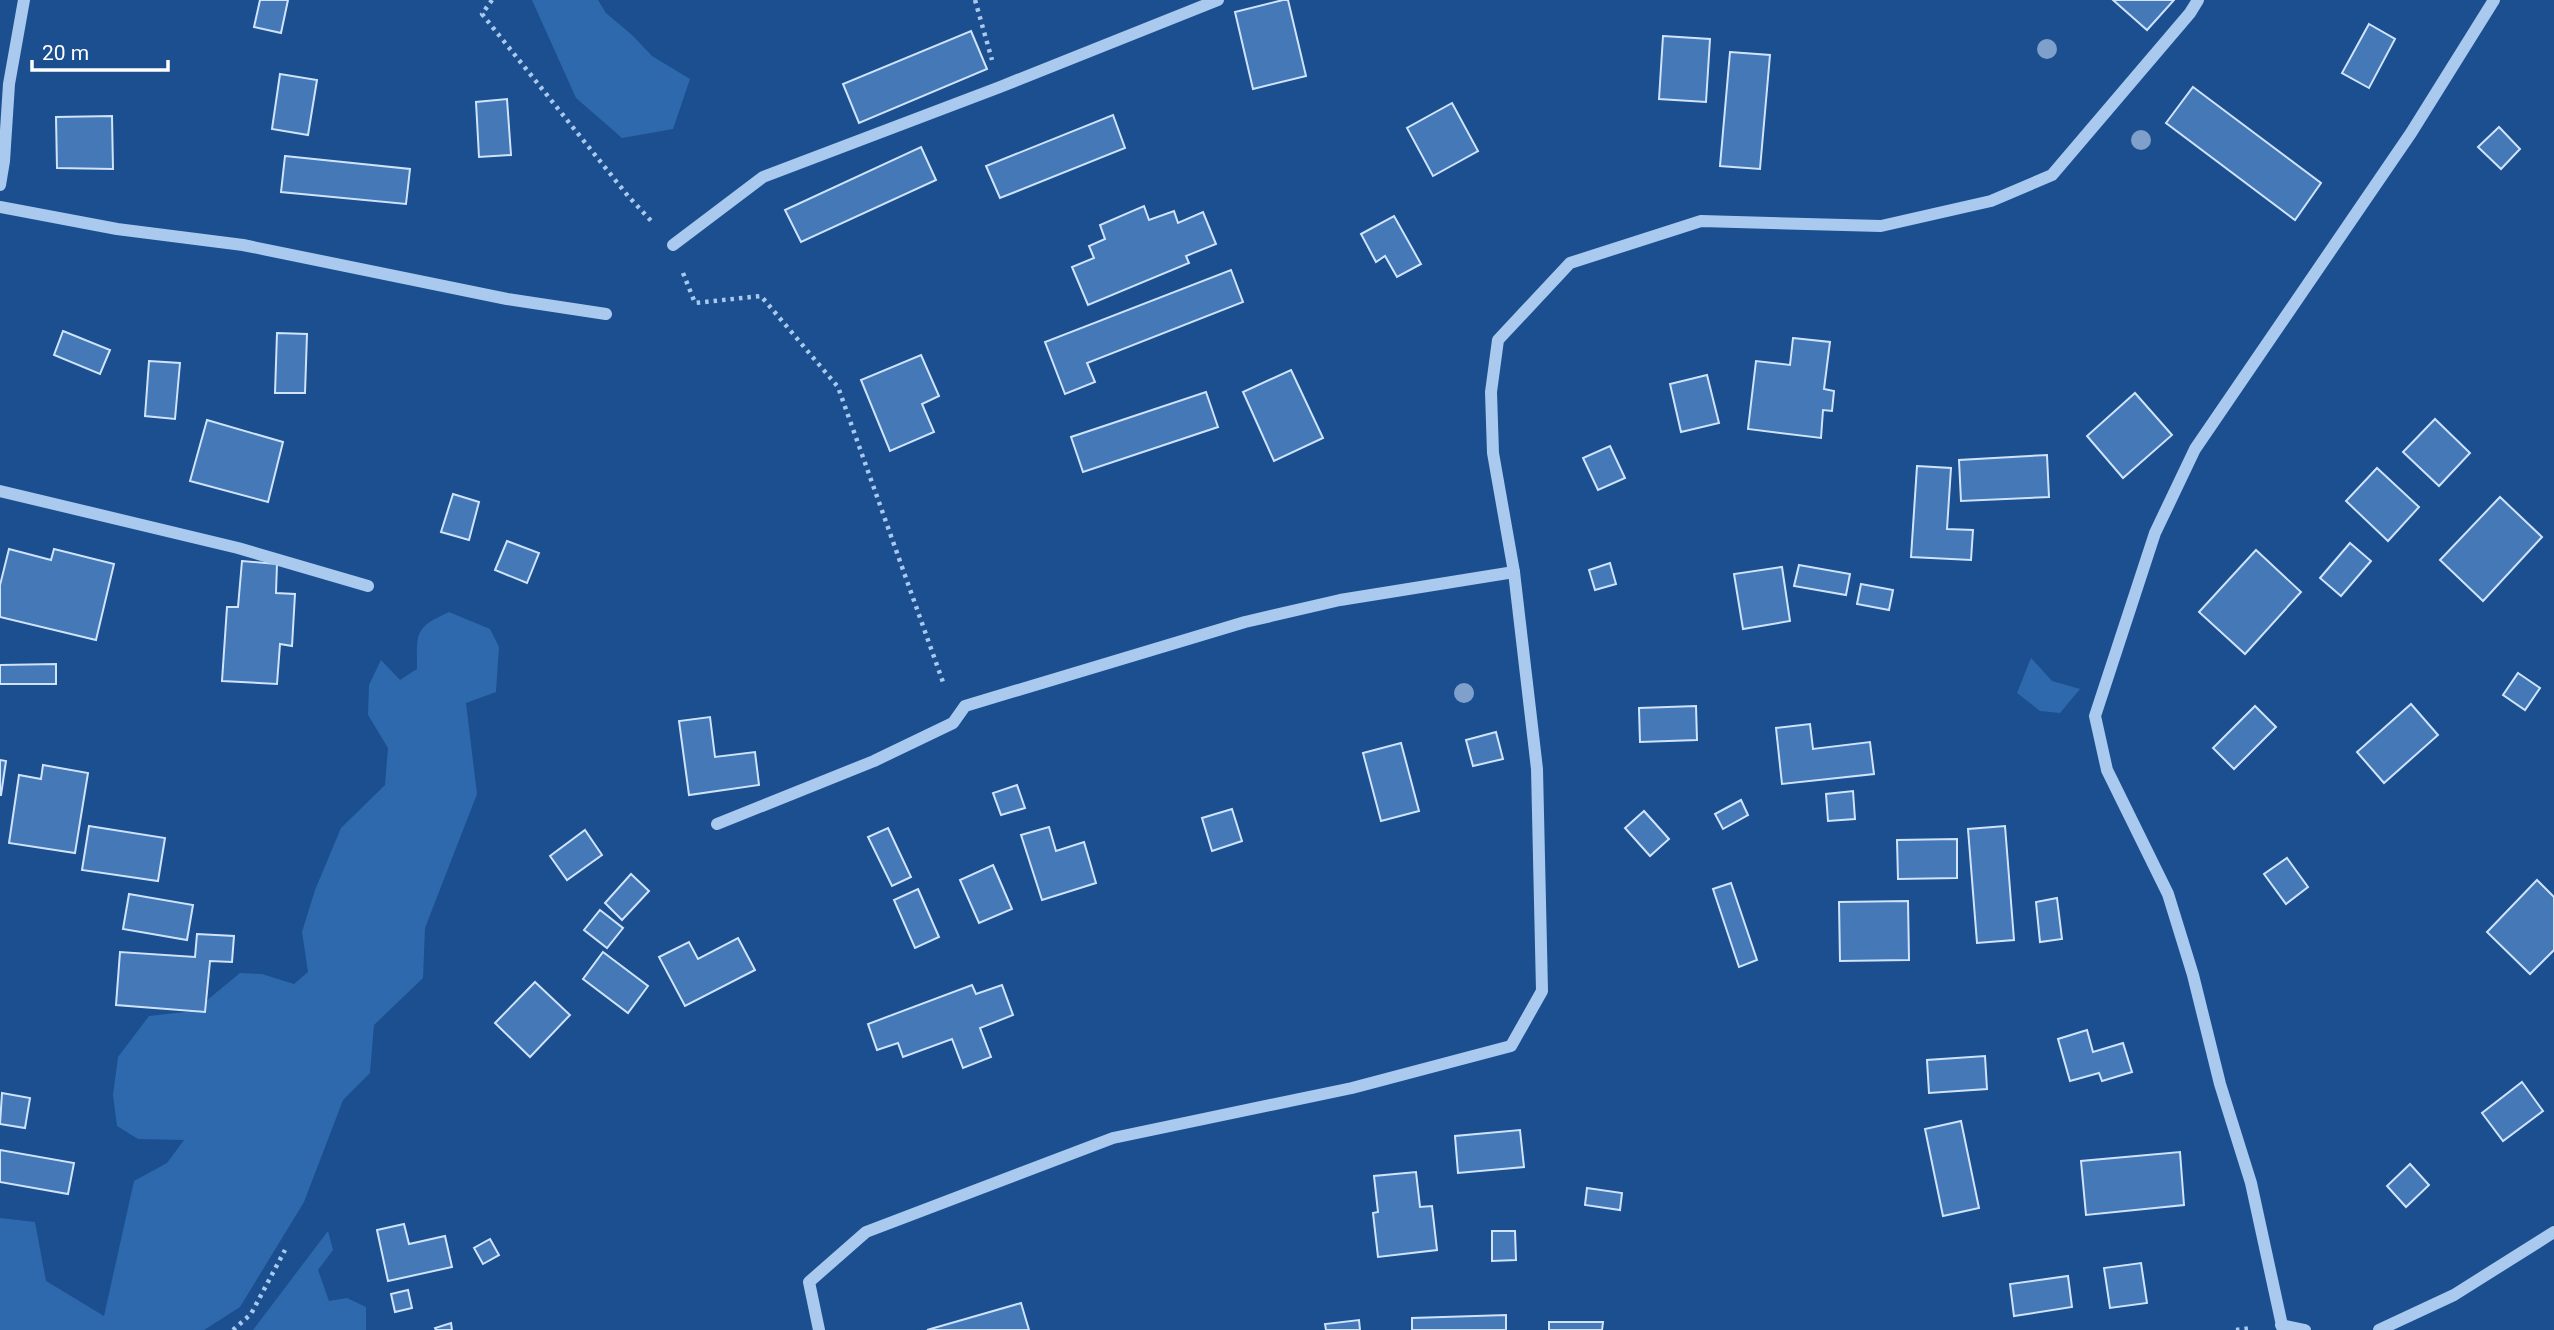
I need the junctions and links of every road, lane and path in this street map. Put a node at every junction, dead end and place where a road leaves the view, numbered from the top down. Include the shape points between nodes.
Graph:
1 (24, 0) edge
2 (492, 0) edge
3 (975, 0) edge
4 (1218, 0) edge
5 (2198, 0) edge
6 (2494, 0) edge
7 (1000, 87) junction
8 (0, 185) edge
9 (0, 207) edge
10 (673, 245) junction
11 (606, 314) dead end
12 (0, 491) edge
13 (1514, 572) junction
14 (368, 586) dead end
15 (965, 706) junction
16 (717, 824) dead end
17 (2554, 1232) edge
18 (285, 1250) dead end
19 (2282, 1327) edge
20 (233, 1330) edge
21 (819, 1330) edge
22 (2305, 1330) edge
23 (2379, 1330) edge

1 - 8 street via 9,84
2 - 10 path via 482,14
3 - 7 path
4 - 7 street
5 - 13 street via 2052,176 1991,201 1881,226 1701,222 1570,263 1498,340 1491,392 1493,453
6 - 19 street via 2411,133 2196,449 2155,533 2095,716 2107,770 2168,894 2190,963 2251,1183
7 - 10 street via 764,177
9 - 11 street via 117,229 243,245
10 - 15 path via 695,303 761,296 838,387 946,691
12 - 14 street via 238,548
13 - 15 street via 1340,600 1259,619
13 - 21 street via 1537,769 1542,991 1511,1046 1352,1088 1113,1138 866,1232 808,1283
15 - 16 street via 954,723 874,761
17 - 23 street via 2454,1295
18 - 20 path via 251,1314
19 - 22 street

